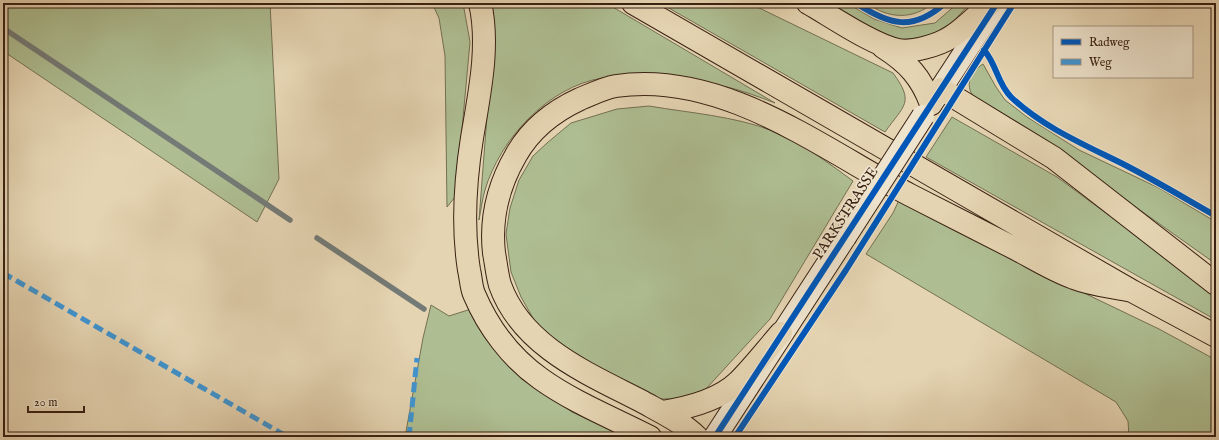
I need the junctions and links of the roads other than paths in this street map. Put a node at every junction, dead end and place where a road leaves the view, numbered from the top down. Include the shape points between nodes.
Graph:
1 (480, 3) edge
2 (633, 3) edge
3 (808, 3) edge
4 (991, 3) edge
5 (997, 3) edge
6 (869, 38) junction
7 (932, 103) junction
8 (1216, 284) edge
9 (1132, 291) junction
10 (781, 333) junction
11 (1216, 336) edge
12 (662, 412) junction
13 (650, 437) edge
14 (697, 437) edge
15 (715, 437) edge

1 - 13 main road via 484,39 464,212 466,249 473,293 489,325 514,356 541,379
2 - 9 main road
3 - 6 main road
4 - 6 main road via 950,38 926,47 897,50
5 - 7 street, PARKSTRASSE
6 - 7 main road via 901,60 917,75
7 - 8 main road via 1054,158
7 - 10 street, PARKSTRASSE, bridge
9 - 11 main road
9 - 12 main road via 1074,279 909,194 782,123 720,96 681,87 649,84 614,86 566,106 540,124 521,145 504,174 496,205 492,232 495,261 499,284 510,305 546,347 570,364
10 - 12 main road via 737,383 687,408
10 - 15 street, PARKSTRASSE
12 - 14 main road

